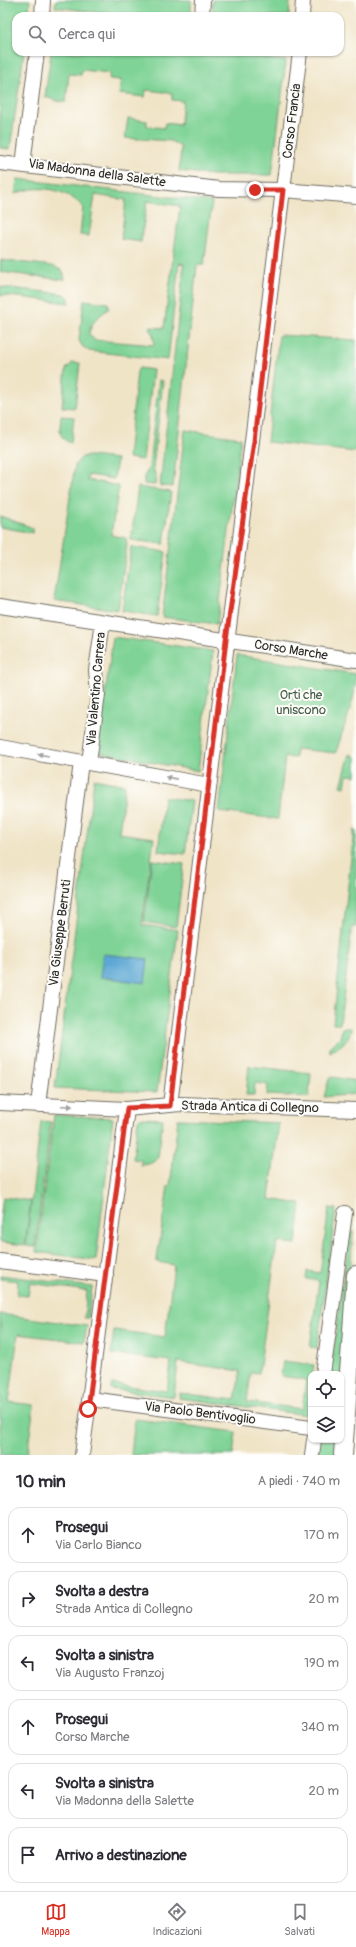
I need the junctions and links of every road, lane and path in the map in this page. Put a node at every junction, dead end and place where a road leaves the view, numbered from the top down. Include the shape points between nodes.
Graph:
1 (43, 0) edge
2 (203, 0) edge
3 (303, 0) edge
4 (42, 12) edge
5 (202, 12) edge
6 (302, 12) edge
7 (37, 56) edge
8 (300, 56) edge
9 (0, 163) edge
10 (23, 165) junction
11 (283, 190) junction
12 (356, 196) edge
13 (0, 606) edge
14 (103, 622) junction
15 (226, 640) junction
16 (356, 660) edge
17 (0, 747) edge
18 (85, 762) junction
19 (209, 785) junction
20 (0, 1103) edge
21 (38, 1105) junction
22 (170, 1106) junction
23 (127, 1108) junction
24 (356, 1110) edge
25 (344, 1213) dead end
26 (0, 1261) edge
27 (106, 1275) junction
28 (356, 1275) edge
29 (323, 1371) edge
30 (90, 1399) junction
31 (308, 1428) edge
32 (314, 1443) edge
33 (82, 1455) edge
34 (312, 1455) edge
35 (343, 1455) edge

1 - 4 street
2 - 5 street
3 - 6 street
7 - 10 street, Via Madonna della Salette
8 - 11 street, Corso Francia
9 - 10 street
10 - 11 street, Via Madonna della Salette via 219,189
11 - 12 street
11 - 15 street via 254,441
13 - 14 street, Via Valentino Carrera
14 - 15 street, Corso Marche
14 - 18 street, Via Valentino Carrera via 96,670 98,694
15 - 16 street, Corso Marche
15 - 19 street
18 -> 17 street, Via Valentino Carrera
19 -> 18 street, Via Valentino Carrera
18 - 21 street, Via Giuseppe Berruti
19 - 22 street
20 - 21 street, Strada Antica di Collegno
21 -> 23 street, Strada Antica di Collegno
22 - 23 street, Strada Antica di Collegno
22 - 24 street, Strada Antica di Collegno
23 - 27 street
25 - 29 street
26 - 27 street
27 - 30 street
28 - 35 main road
30 - 31 street, Via Paolo Bentivoglio
30 - 33 street
32 - 34 street

